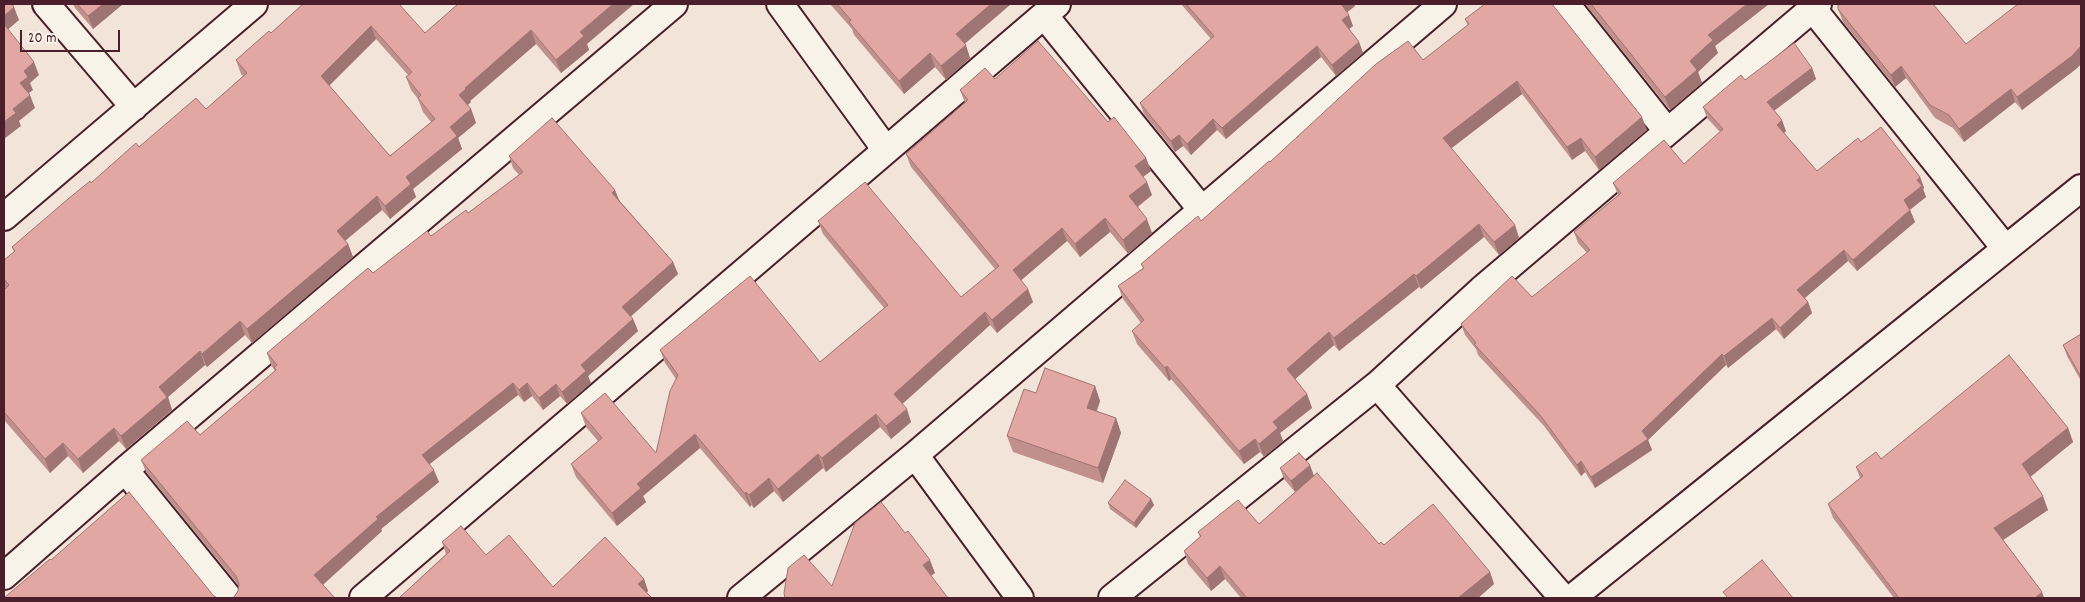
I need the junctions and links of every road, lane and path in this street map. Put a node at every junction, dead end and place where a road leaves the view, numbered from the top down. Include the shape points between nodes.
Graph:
1 (46, 4) edge
2 (254, 4) edge
3 (674, 4) edge
4 (780, 4) edge
5 (1443, 4) edge
6 (1566, 4) edge
7 (1815, 6) edge
8 (1051, 10) edge
9 (134, 107) junction
10 (1667, 131) junction
11 (886, 150) junction
12 (2081, 188) edge
13 (1202, 210) junction
14 (4, 217) edge
15 (2005, 248) junction
16 (1377, 384) junction
17 (915, 455) junction
18 (125, 470) junction
19 (4, 576) edge
20 (229, 598) edge
21 (363, 598) edge
22 (742, 598) edge
23 (1020, 598) edge
24 (1112, 598) edge
25 (1563, 598) edge
26 (1572, 598) edge

1 - 9 street
2 - 9 street
3 - 18 street
4 - 11 street
5 - 13 street
6 - 10 street
7 - 10 street
7 - 15 street
8 - 11 street
8 - 13 street
9 - 14 street
10 - 16 street via 1480,290
11 - 21 street
12 - 15 street
13 - 17 street
15 - 26 street
16 - 24 street
16 - 25 street
17 - 22 street
17 - 23 street
18 - 19 street
18 - 20 street

